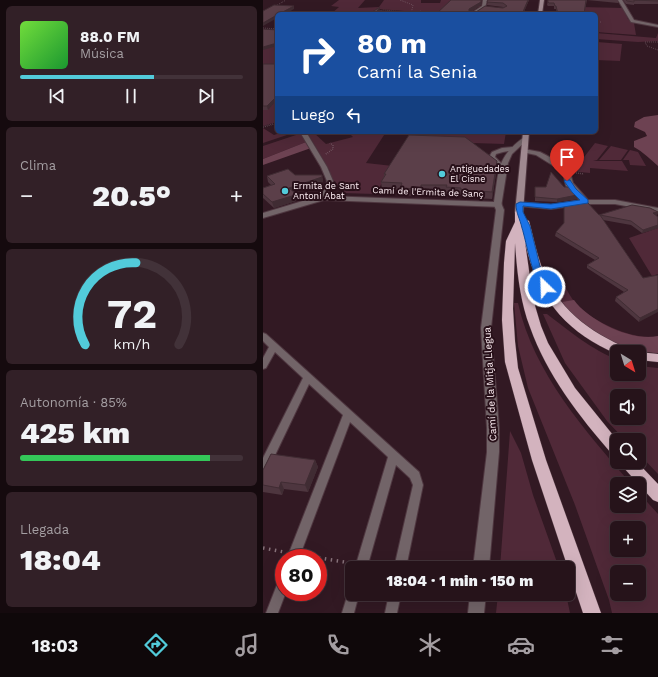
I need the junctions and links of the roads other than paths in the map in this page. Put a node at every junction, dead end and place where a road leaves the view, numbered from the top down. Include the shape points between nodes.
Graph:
1 (485, 0) edge
2 (542, 0) edge
3 (620, 0) edge
4 (476, 12) edge
5 (540, 12) edge
6 (658, 26) edge
7 (304, 134) edge
8 (526, 135) edge
9 (513, 149) junction
10 (524, 151) junction
11 (503, 168) junction
12 (324, 198) junction
13 (586, 202) junction
14 (498, 205) junction
15 (658, 210) edge
16 (519, 212) junction
17 (264, 216) edge
18 (263, 336) edge
19 (274, 346) junction
20 (610, 346) edge
21 (646, 357) edge
22 (658, 358) edge
23 (263, 366) edge
24 (307, 376) junction
25 (348, 414) junction
26 (610, 441) edge
27 (394, 455) junction
28 (263, 469) edge
29 (634, 469) edge
30 (658, 495) edge
31 (297, 549) edge
32 (362, 561) edge
33 (402, 561) edge
34 (482, 561) edge
35 (276, 601) edge
36 (351, 601) edge
37 (394, 601) edge
38 (477, 601) edge
39 (272, 613) edge
40 (348, 613) edge
41 (391, 613) edge
42 (476, 613) edge
43 (592, 613) edge

1 - 4 street via 485,8
2 - 5 main road
3 - 6 street via 632,21
7 - 12 lane via 330,182
8 - 9 street, Camí de la Mitja Llegua
8 - 10 main road
9 - 11 street, Camí de la Mitja Llegua via 506,156
9 - 11 lane via 494,153 492,157
10 - 13 street via 538,152 561,166 566,172 569,184
10 - 16 main road
11 - 14 street, Camí de la Mitja Llegua
12 - 14 street, Camí de l'Ermita de Sanç
12 - 17 street, Camí de l'Ermita de Sanç
13 - 15 street via 615,202
13 - 16 street
14 - 34 street, Camí de la Mitja Llegua via 501,210 486,328 493,452
16 - 20 highway via 526,226 540,278 555,304 579,328
16 - 26 highway via 522,257 535,327 565,382
16 - 43 highway via 511,241 509,269 508,326 511,363 534,449
18 - 19 lane
19 - 23 lane
19 - 24 lane
21 - 22 highway
24 - 25 lane
24 - 28 lane
25 - 27 lane
25 - 31 lane
27 - 32 lane
27 - 33 lane via 415,475 418,485
29 - 30 highway
35 - 39 lane
36 - 40 lane
37 - 41 lane
38 - 42 street

